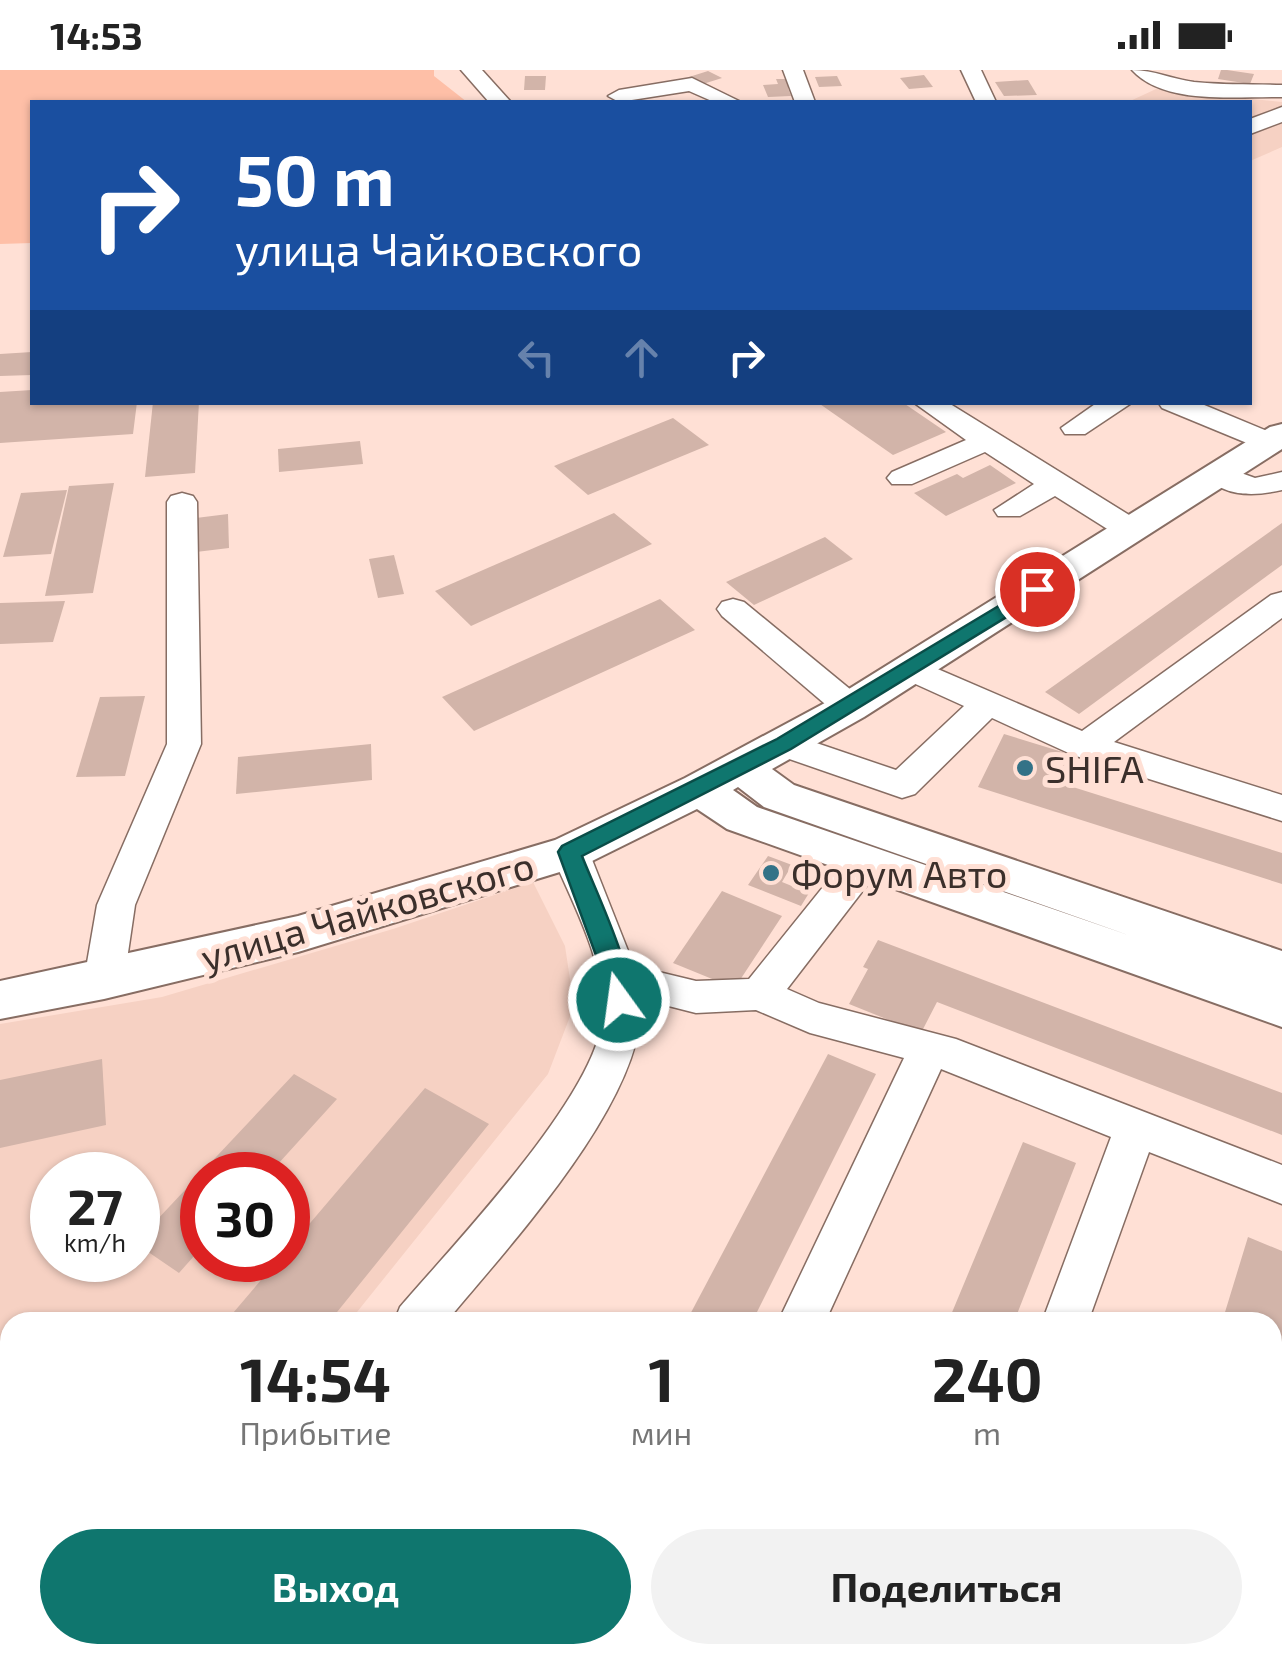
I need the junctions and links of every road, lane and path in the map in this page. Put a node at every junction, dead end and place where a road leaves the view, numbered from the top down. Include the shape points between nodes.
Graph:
1 (470, 70) edge
2 (650, 70) edge
3 (793, 70) edge
4 (971, 70) edge
5 (1142, 70) edge
6 (1282, 92) edge
7 (1198, 94) edge
8 (613, 99) edge
9 (498, 100) edge
10 (726, 100) edge
11 (804, 100) edge
12 (985, 100) edge
13 (1282, 101) edge
14 (1252, 105) edge
15 (1282, 114) edge
16 (1252, 126) edge
17 (932, 405) edge
18 (1113, 405) edge
19 (1184, 405) edge
20 (1075, 428) dead end
21 (1275, 438) edge
22 (987, 442) junction
23 (1219, 474) junction
24 (902, 478) dead end
25 (1282, 480) edge
26 (1055, 484) junction
27 (182, 502) dead end
28 (1009, 510) dead end
29 (1131, 530) junction
30 (1282, 602) edge
31 (733, 610) dead end
32 (912, 669) junction
33 (988, 702) junction
34 (850, 707) junction
35 (784, 744) junction
36 (1085, 746) junction
37 (740, 767) junction
38 (700, 788) junction
39 (1282, 808) edge
40 (570, 852) junction
41 (865, 860) junction
42 (1282, 970) edge
43 (616, 977) junction
44 (104, 980) junction
45 (760, 994) junction
46 (0, 1000) edge
47 (1282, 1008) edge
48 (930, 1048) junction
49 (1136, 1128) junction
50 (1282, 1185) edge
51 (425, 1312) edge
52 (806, 1312) edge
53 (1069, 1312) edge

1 - 9 street
2 - 8 street
3 - 11 street
4 - 12 street
5 - 7 street
6 - 7 street
8 - 10 street via 692,84
13 - 14 street
15 - 16 street
17 - 22 street
18 - 20 street
19 - 21 street
21 - 23 main road, улица Чайковского
22 - 24 street
22 - 26 street
23 - 25 street via 1252,488
23 - 29 main road, улица Чайковского
26 - 28 street
26 - 29 street
27 - 44 street via 184,744 116,905
29 - 32 main road, улица Чайковского
30 - 36 street
31 - 34 street
32 - 33 street
32 - 34 main road, улица Чайковского
33 - 35 street via 902,785
33 - 36 street
34 - 35 main road, улица Чайковского
35 - 37 main road, улица Чайковского
36 - 39 street
37 - 38 main road, улица Чайковского
37 - 42 main road via 779,796
38 - 40 main road, улица Чайковского
38 - 41 main road via 742,818
40 - 43 street
40 - 44 main road, улица Чайковского via 298,934
41 - 45 street
41 - 47 main road
43 - 45 street via 696,997
43 - 51 street via 622,1023 577,1123
44 - 46 main road, улица Чайковского
45 - 48 street via 810,1017
48 - 49 street
48 - 52 street
49 - 50 street
49 - 53 street

